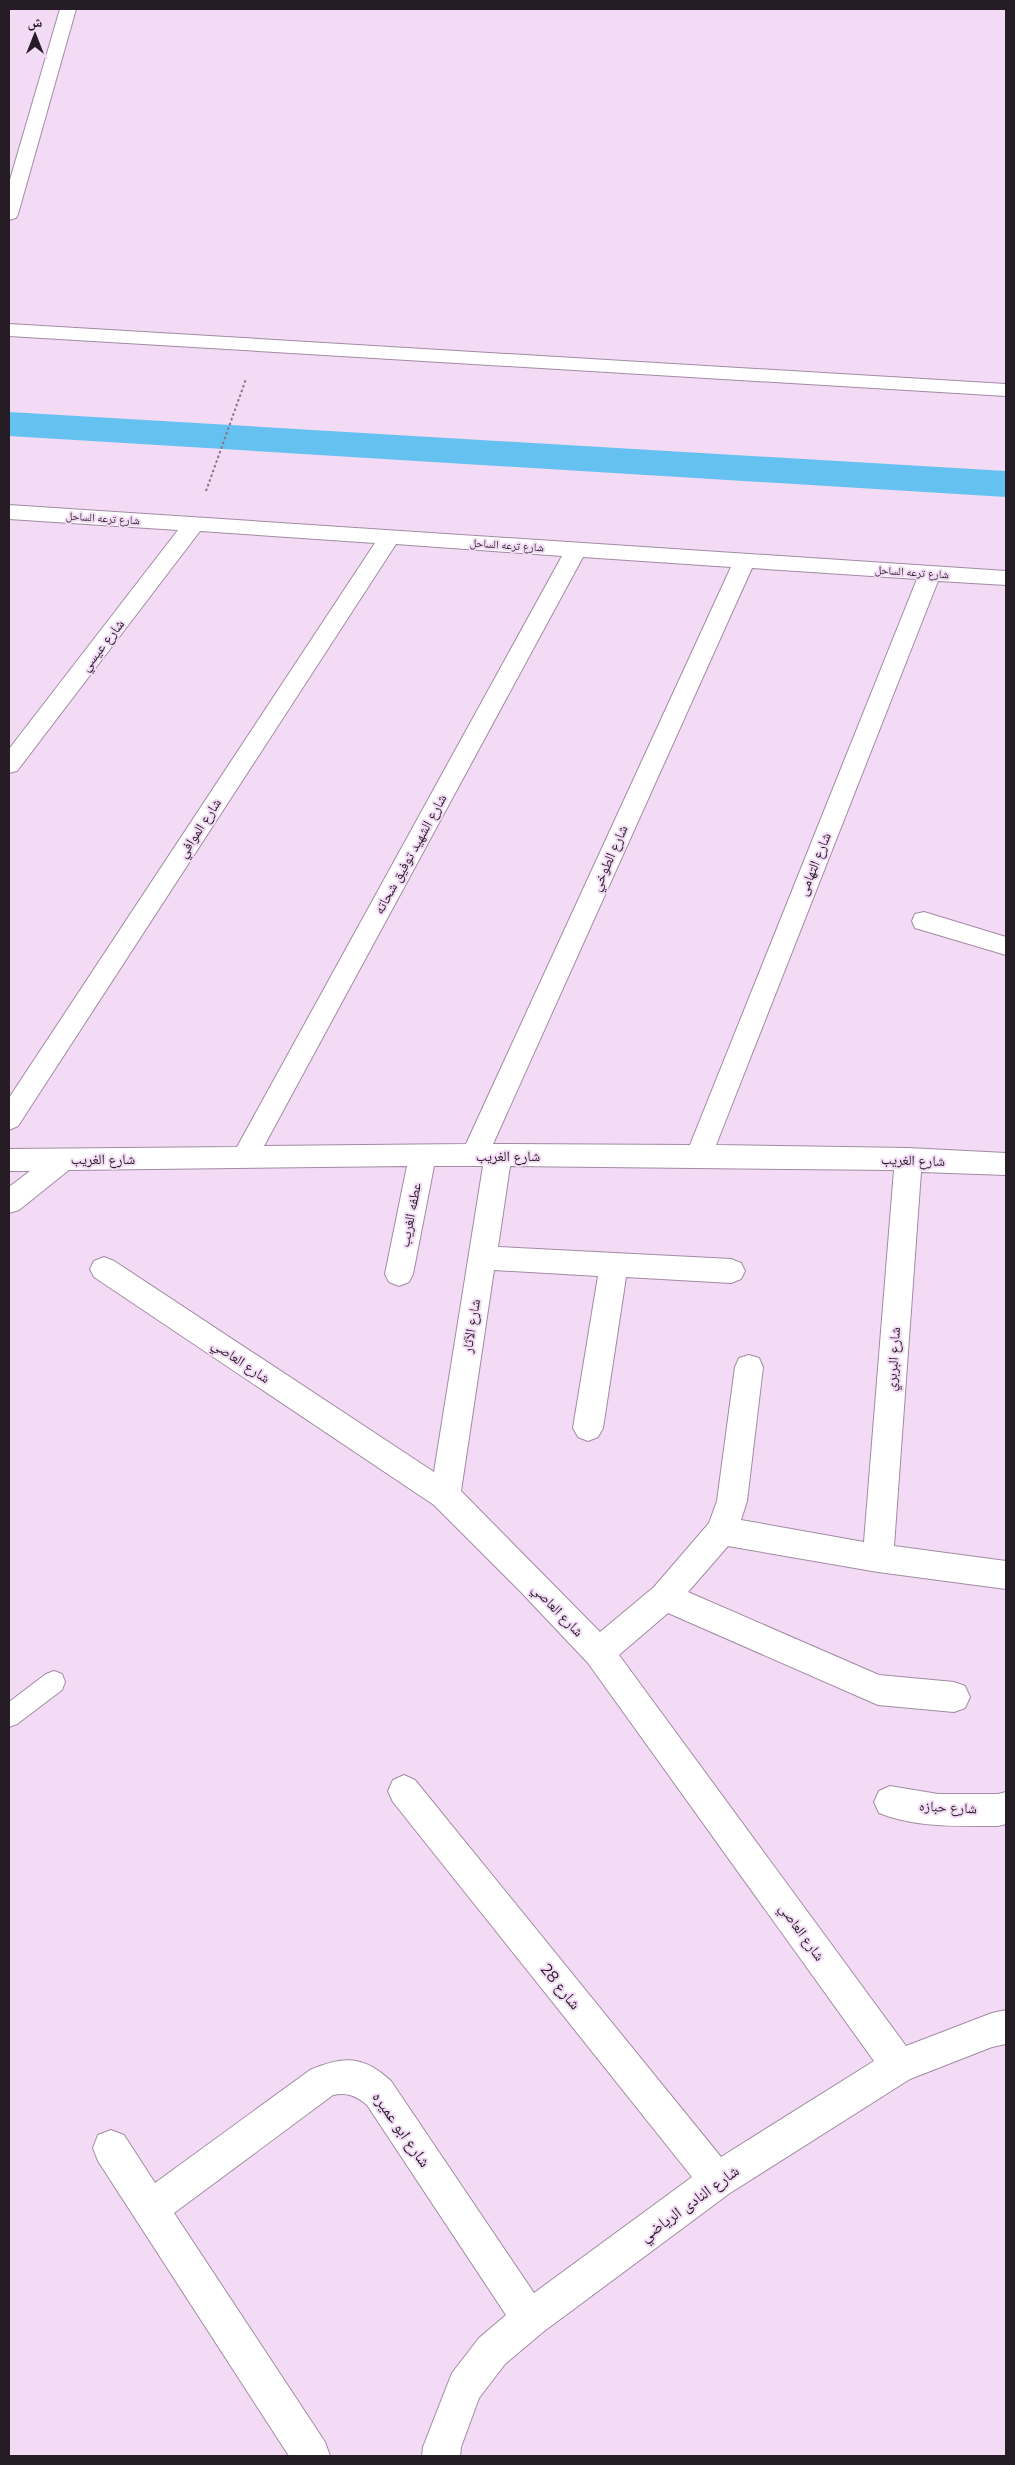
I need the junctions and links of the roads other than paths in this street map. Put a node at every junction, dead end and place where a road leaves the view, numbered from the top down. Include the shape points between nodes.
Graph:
1 (68, 9) edge
2 (9, 214) edge
3 (9, 330) edge
4 (1006, 390) edge
5 (17, 512) edge
6 (194, 524) junction
7 (9, 532) edge
8 (390, 537) junction
9 (576, 550) junction
10 (744, 561) junction
11 (930, 573) junction
12 (1006, 578) edge
13 (9, 765) edge
14 (924, 922) dead end
15 (1006, 946) edge
16 (9, 1119) edge
17 (699, 1155) junction
18 (486, 1156) junction
19 (422, 1157) junction
20 (244, 1158) junction
21 (64, 1159) junction
22 (908, 1159) junction
23 (9, 1160) edge
24 (1006, 1164) edge
25 (9, 1202) edge
26 (482, 1258) junction
27 (614, 1265) junction
28 (104, 1269) dead end
29 (731, 1271) dead end
30 (399, 1274) dead end
31 (749, 1367) dead end
32 (588, 1428) dead end
33 (445, 1496) junction
34 (722, 1531) junction
35 (878, 1558) junction
36 (1006, 1575) edge
37 (665, 1597) junction
38 (599, 1653) junction
39 (54, 1682) dead end
40 (954, 1697) dead end
41 (9, 1716) edge
42 (404, 1791) dead end
43 (890, 1802) dead end
44 (1006, 1808) edge
45 (1006, 2027) edge
46 (900, 2066) junction
47 (111, 2148) dead end
48 (717, 2180) junction
49 (151, 2208) junction
50 (530, 2319) junction
51 (311, 2456) edge
52 (441, 2456) edge

1 - 2 street
3 - 4 street
5 - 6 street, شارع ترعه الساحل
5 - 7 street
6 - 8 street, شارع ترعه الساحل
6 - 13 street, شارع عيسي
8 - 9 street, شارع ترعه الساحل
8 - 16 street, شارع الموافي
9 - 10 street, شارع ترعه الساحل
9 - 20 street, شارع الشهيد توفيق شحاته
10 - 11 street, شارع ترعه الساحل
10 - 18 street, شارع الطوخي
11 - 12 street, شارع ترعه الساحل
11 - 17 street, شارع التهامى
14 - 15 street
17 - 18 street, شارع الغريب
17 - 22 street, شارع الغريب
18 - 19 street, شارع الغريب
18 - 26 street, شارع الآثار
19 - 20 street, شارع الغريب
19 - 30 street, عطفه الغريب
20 - 21 street, شارع الغريب
21 - 23 street, شارع الغريب
21 - 25 street
22 - 24 street, شارع الغريب
22 - 35 street, شارع البربري
26 - 27 street
26 - 33 street, شارع الآثار
27 - 29 street
27 - 32 street
28 - 33 street, شارع العاصي
31 - 34 street via 732,1501
33 - 38 street, شارع العاصي
34 - 35 street
34 - 37 street
35 - 36 street
37 - 38 street
37 - 40 street via 878,1690
38 - 46 street, شارع العاصي
39 - 41 lane
42 - 48 street, شارع 28
43 - 44 street, شارع حبازه via 938,1810
45 - 46 street, شارع النادى الرياضي
46 - 48 street, شارع النادى الرياضي
47 - 49 street
48 - 50 street, شارع النادى الرياضي
49 - 50 street, شارع ابو عميره via 322,2082 333,2077 359,2078 379,2093
49 - 51 street
50 - 52 street, شارع النادى الرياضي via 492,2351 465,2386

